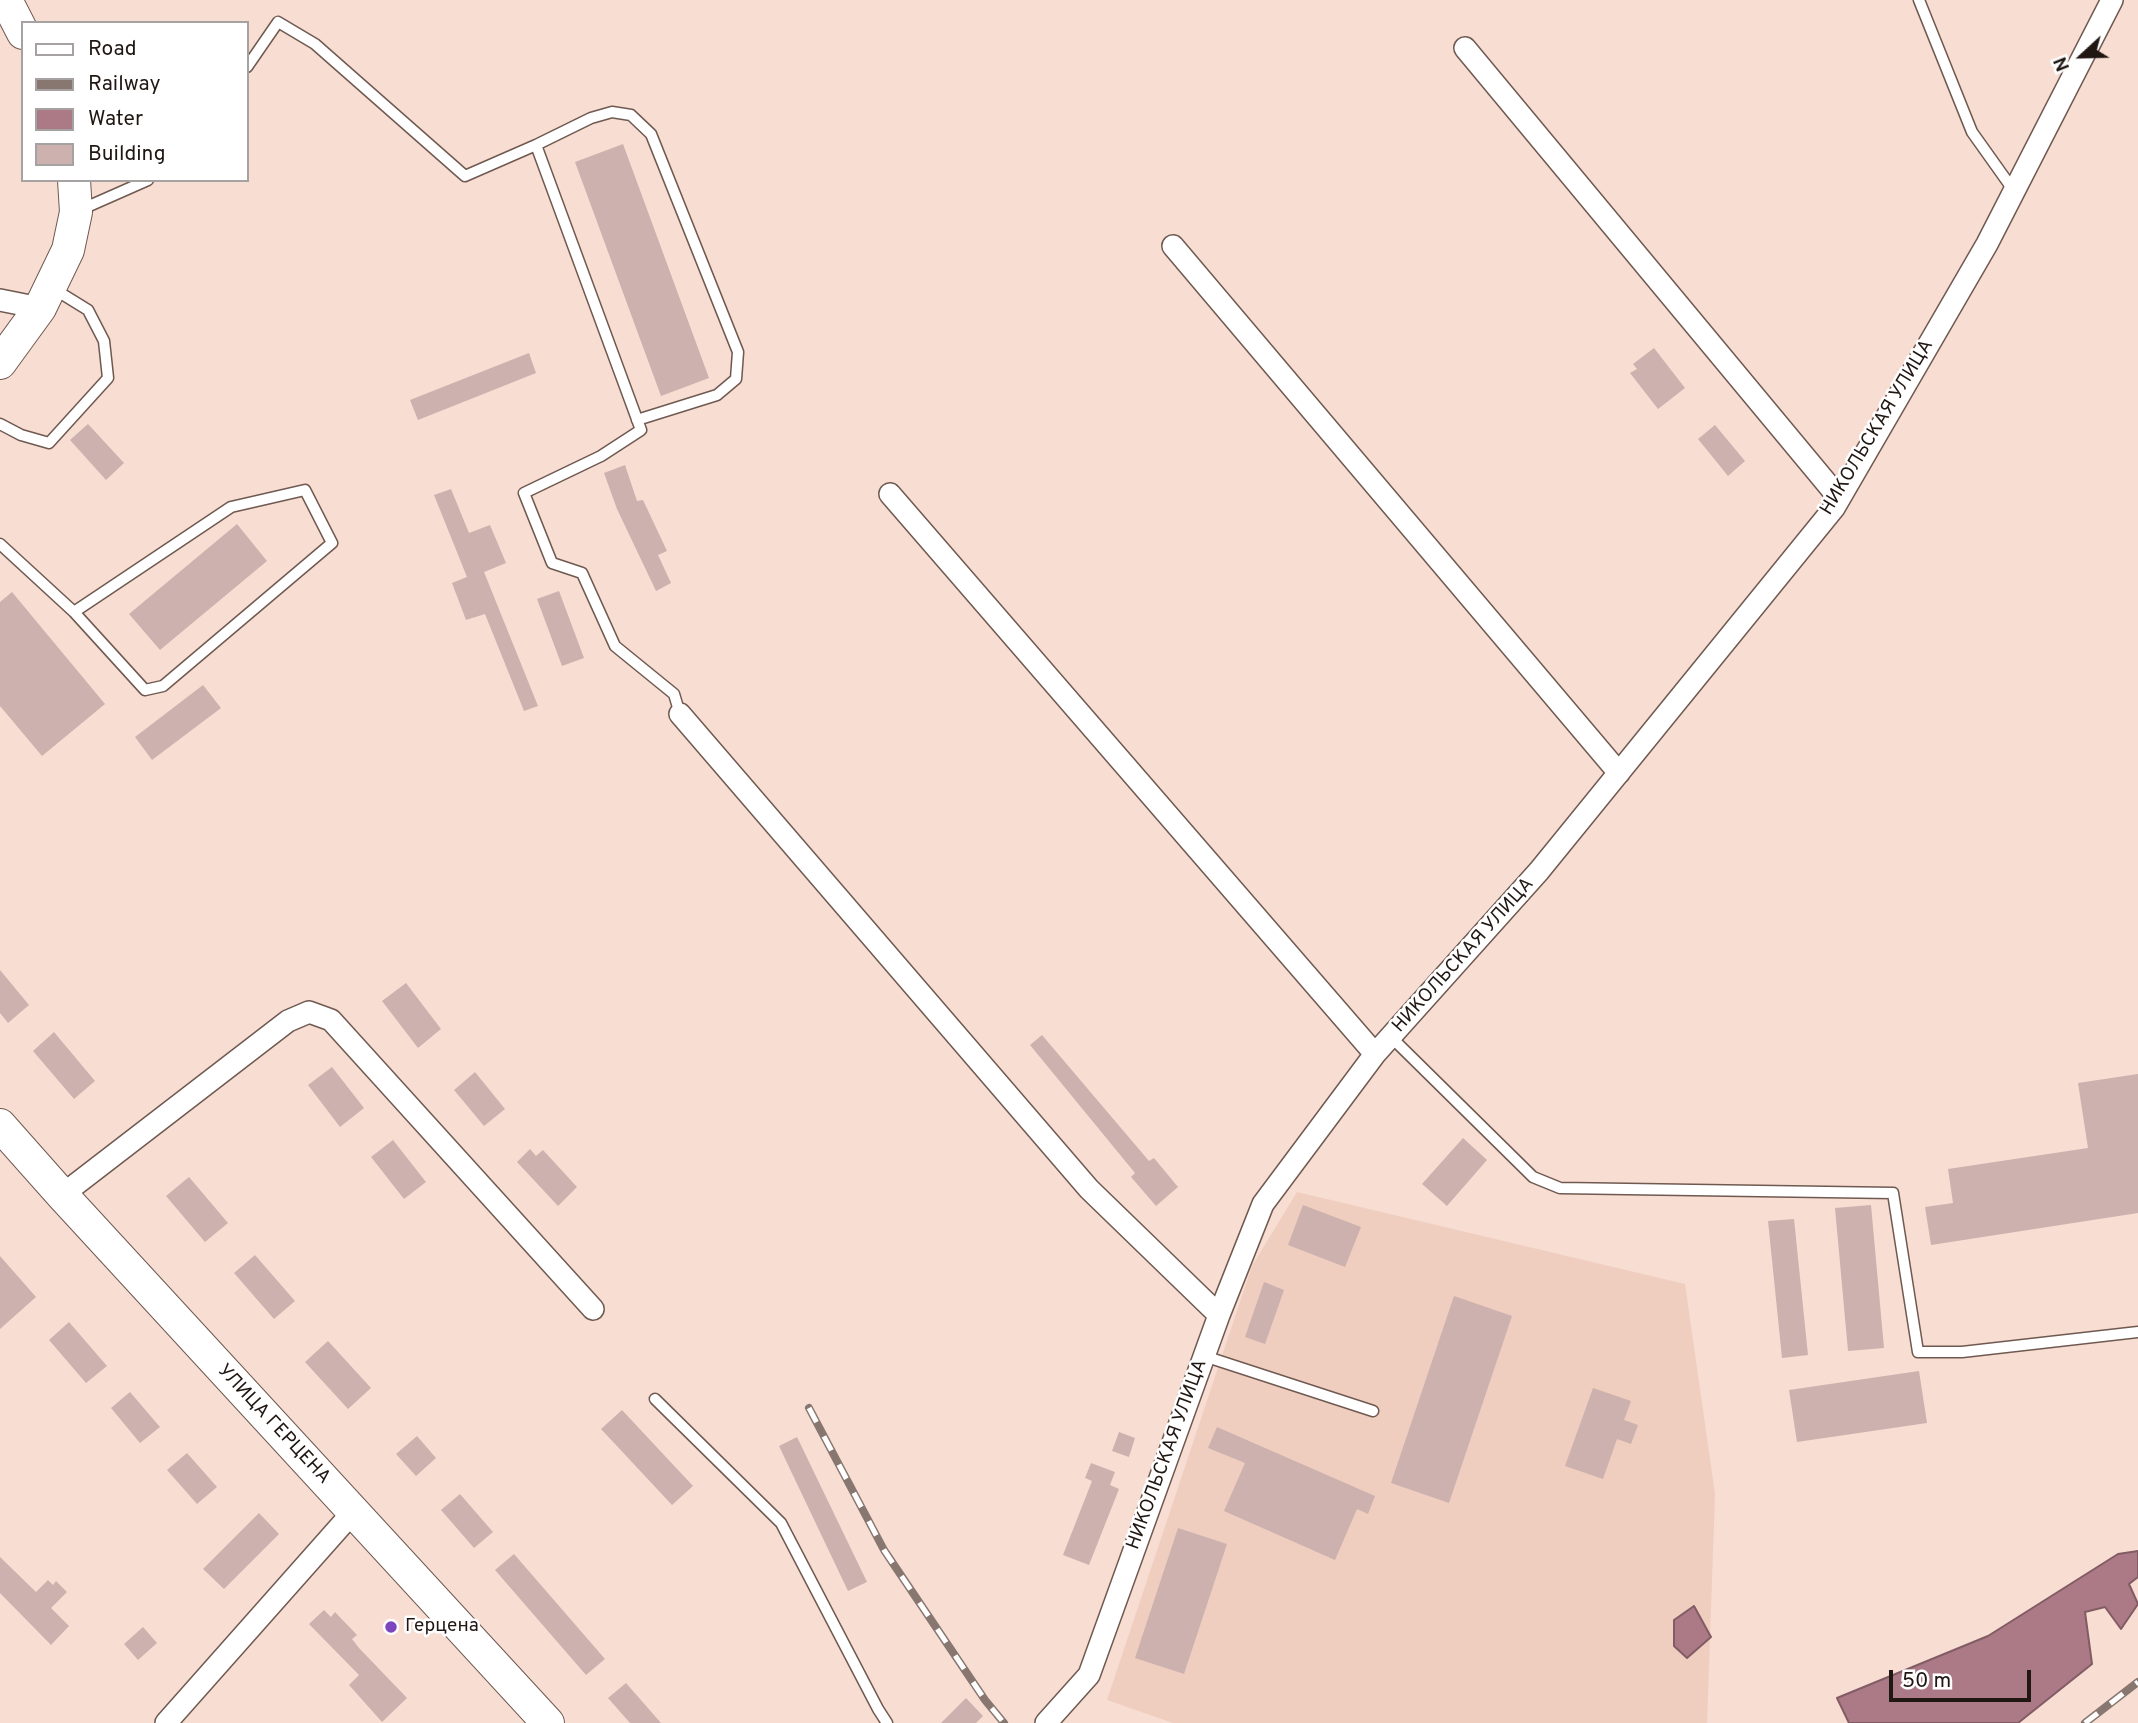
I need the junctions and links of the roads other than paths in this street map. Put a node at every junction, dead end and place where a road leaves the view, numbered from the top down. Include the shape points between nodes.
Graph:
1 (6, 0) edge
2 (1919, 0) edge
3 (2112, 0) edge
4 (21, 29) edge
5 (1465, 48) dead end
6 (248, 65) edge
7 (536, 145) junction
8 (74, 182) edge
9 (144, 182) edge
10 (2014, 191) junction
11 (76, 212) junction
12 (1173, 246) dead end
13 (46, 297) junction
14 (0, 300) edge
15 (0, 363) edge
16 (637, 420) junction
17 (0, 424) edge
18 (890, 494) dead end
19 (1839, 498) junction
20 (0, 544) edge
21 (74, 611) junction
22 (680, 714) joint
23 (1619, 773) junction
24 (1391, 1037) junction
25 (1375, 1054) junction
26 (0, 1125) edge
27 (62, 1195) junction
28 (593, 1308) dead end
29 (1219, 1315) junction
30 (2138, 1332) edge
31 (1204, 1356) junction
32 (655, 1399) dead end
33 (1373, 1411) dead end
34 (353, 1512) junction
35 (166, 1723) edge
36 (548, 1723) edge
37 (887, 1723) edge
38 (1046, 1723) edge

1 - 4 main road
2 - 10 lane via 1972,132
3 - 10 street, НИКОЛЬСКАЯ УЛИЦА
5 - 19 street
6 - 7 lane via 278,22 315,44 465,176
7 - 16 lane
7 - 16 lane via 612,112 631,115 651,134 738,352 736,379 717,395
8 - 11 main road
9 - 11 lane
10 - 19 street, НИКОЛЬСКАЯ УЛИЦА
11 - 13 main road via 68,250
12 - 23 street
13 - 14 street
13 - 15 main road
13 - 17 lane via 88,310 104,341 108,378 49,443
16 - 22 lane via 641,430 601,456 524,492 551,563 582,573 615,646 674,694
18 - 25 street
19 - 23 street, НИКОЛЬСКАЯ УЛИЦА
20 - 21 lane
21 - 21 lane via 231,507 305,490 332,543 163,686 145,690
22 - 29 street via 1089,1189
23 - 24 street, НИКОЛЬСКАЯ УЛИЦА via 1539,872
24 - 25 street, НИКОЛЬСКАЯ УЛИЦА
24 - 30 lane via 1533,1177 1560,1188 1893,1193 1918,1352 1962,1352
25 - 29 street, НИКОЛЬСКАЯ УЛИЦА via 1263,1204
26 - 27 main road, УЛИЦА ГЕРЦЕНА
27 - 28 street via 288,1021 309,1012 331,1020
27 - 34 main road, УЛИЦА ГЕРЦЕНА
29 - 31 street, НИКОЛЬСКАЯ УЛИЦА
31 - 33 lane
31 - 38 street, НИКОЛЬСКАЯ УЛИЦА via 1089,1675
32 - 37 lane via 780,1523
34 - 35 street
34 - 36 main road, УЛИЦА ГЕРЦЕНА

